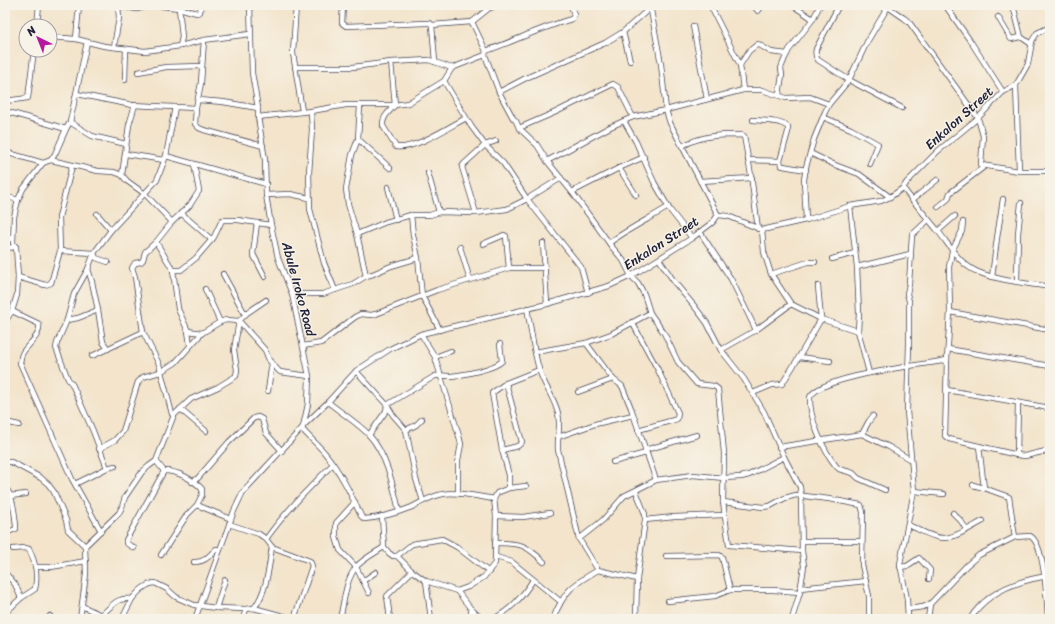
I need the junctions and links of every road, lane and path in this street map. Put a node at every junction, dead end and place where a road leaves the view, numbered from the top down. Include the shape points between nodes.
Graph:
1 (39, 5) edge
2 (79, 5) edge
3 (152, 5) edge
4 (202, 5) edge
5 (250, 5) edge
6 (296, 5) edge
7 (343, 5) edge
8 (496, 5) edge
9 (571, 5) edge
10 (710, 5) edge
11 (753, 5) edge
12 (763, 5) edge
13 (792, 5) edge
14 (820, 5) edge
15 (839, 5) edge
16 (945, 5) edge
17 (1013, 5) edge
18 (118, 6) edge
19 (650, 6) edge
20 (888, 6) edge
21 (179, 8) junction
22 (998, 17) dead end
23 (38, 18) edge
24 (813, 19) junction
25 (472, 22) junction
26 (432, 25) junction
27 (693, 26) dead end
28 (1050, 27) edge
29 (623, 32) junction
30 (250, 34) junction
31 (1021, 37) junction
32 (58, 38) edge
33 (76, 39) junction
34 (204, 40) junction
35 (88, 42) junction
36 (1032, 44) junction
37 (180, 46) junction
38 (114, 47) junction
39 (126, 49) junction
40 (486, 53) junction
41 (787, 54) junction
42 (33, 58) edge
43 (630, 61) dead end
44 (391, 62) junction
45 (435, 62) junction
46 (202, 66) junction
47 (740, 66) junction
48 (295, 67) junction
49 (452, 68) junction
50 (138, 72) dead end
51 (125, 80) dead end
52 (849, 80) junction
53 (444, 81) junction
54 (1016, 85) junction
55 (743, 90) junction
56 (499, 92) junction
57 (1003, 92) junction
58 (77, 94) junction
59 (779, 95) junction
60 (707, 99) junction
61 (198, 100) junction
62 (5, 101) edge
63 (830, 104) junction
64 (135, 105) junction
65 (360, 106) junction
66 (396, 106) junction
67 (175, 107) junction
68 (196, 108) junction
69 (258, 108) junction
70 (902, 108) dead end
71 (666, 110) junction
72 (5, 111) edge
73 (302, 111) junction
74 (312, 111) junction
75 (258, 117) junction
76 (633, 117) junction
77 (823, 117) junction
78 (466, 118) junction
79 (978, 118) junction
80 (753, 120) dead end
81 (624, 121) junction
82 (70, 122) junction
83 (519, 128) junction
84 (66, 129) junction
85 (358, 139) junction
86 (496, 141) dead end
87 (126, 144) junction
88 (486, 145) junction
89 (263, 146) junction
90 (682, 146) junction
91 (5, 152) edge
92 (810, 153) junction
93 (126, 154) junction
94 (644, 157) junction
95 (165, 158) junction
96 (51, 160) junction
97 (748, 160) junction
98 (547, 161) junction
99 (780, 161) junction
100 (43, 163) junction
101 (194, 164) junction
102 (870, 164) dead end
103 (72, 166) junction
104 (985, 166) junction
105 (390, 168) dead end
106 (619, 168) junction
107 (806, 170) junction
108 (1019, 171) junction
109 (1050, 171) edge
110 (428, 173) dead end
111 (122, 175) junction
112 (561, 178) junction
113 (752, 178) junction
114 (937, 180) dead end
115 (700, 181) junction
116 (266, 184) junction
117 (388, 187) dead end
118 (903, 188) junction
119 (572, 192) junction
120 (145, 194) junction
121 (266, 195) junction
122 (636, 195) dead end
123 (5, 196) edge
124 (890, 197) junction
125 (309, 198) junction
126 (527, 199) junction
127 (1003, 199) dead end
128 (18, 200) junction
129 (912, 200) junction
130 (1021, 203) dead end
131 (850, 206) junction
132 (668, 207) junction
133 (938, 207) dead end
134 (439, 212) junction
135 (181, 213) junction
136 (476, 213) junction
137 (97, 214) dead end
138 (411, 215) junction
139 (718, 215) junction
140 (955, 216) dead end
141 (396, 220) junction
142 (806, 220) junction
143 (928, 220) junction
144 (172, 222) junction
145 (963, 222) dead end
146 (258, 223) junction
147 (270, 225) junction
148 (760, 229) junction
149 (112, 230) junction
150 (938, 231) junction
151 (700, 232) junction
152 (357, 234) junction
153 (692, 238) junction
154 (212, 240) junction
155 (156, 242) junction
156 (483, 244) dead end
157 (543, 244) dead end
158 (609, 244) junction
159 (16, 247) junction
160 (460, 247) dead end
161 (5, 248) edge
162 (60, 251) junction
163 (952, 252) junction
164 (94, 253) junction
165 (855, 253) junction
166 (910, 254) junction
167 (418, 258) junction
168 (659, 259) junction
169 (832, 259) dead end
170 (108, 262) dead end
171 (815, 262) dead end
172 (857, 267) junction
173 (88, 268) junction
174 (509, 268) junction
175 (545, 268) junction
176 (173, 270) junction
177 (223, 274) dead end
178 (771, 274) junction
179 (366, 276) junction
180 (631, 276) junction
181 (18, 277) junction
182 (265, 277) dead end
183 (992, 277) junction
184 (470, 280) junction
185 (1017, 281) junction
186 (818, 286) dead end
187 (1050, 286) edge
188 (205, 289) dead end
189 (335, 290) junction
190 (588, 293) junction
191 (292, 294) junction
192 (422, 296) junction
193 (266, 300) dead end
194 (547, 304) junction
195 (791, 304) junction
196 (527, 308) junction
197 (98, 310) junction
198 (12, 311) junction
199 (950, 312) junction
200 (650, 313) junction
201 (245, 314) junction
202 (821, 319) junction
203 (67, 320) junction
204 (238, 321) junction
205 (5, 322) edge
206 (220, 322) junction
207 (632, 322) junction
208 (440, 330) junction
209 (756, 330) junction
210 (1050, 330) edge
211 (188, 331) junction
212 (858, 331) junction
213 (143, 332) junction
214 (202, 333) junction
215 (421, 334) junction
216 (586, 343) junction
217 (500, 344) dead end
218 (190, 345) junction
219 (303, 346) junction
220 (108, 349) junction
221 (721, 350) junction
222 (948, 350) junction
223 (451, 351) dead end
224 (535, 352) junction
225 (92, 356) dead end
226 (435, 357) junction
227 (799, 357) junction
228 (947, 360) junction
229 (830, 361) dead end
230 (272, 364) junction
231 (1050, 366) edge
232 (907, 367) junction
233 (539, 370) junction
234 (356, 371) junction
235 (160, 372) junction
236 (869, 373) junction
237 (440, 375) junction
238 (309, 376) junction
239 (613, 379) junction
240 (506, 383) junction
241 (947, 390) junction
242 (268, 391) dead end
243 (578, 392) dead end
244 (753, 393) junction
245 (328, 402) junction
246 (1018, 403) junction
247 (387, 405) junction
248 (1050, 408) edge
249 (180, 409) junction
250 (174, 415) junction
251 (633, 415) junction
252 (873, 416) dead end
253 (422, 419) dead end
254 (5, 422) edge
255 (19, 426) dead end
256 (303, 427) junction
257 (406, 430) junction
258 (638, 430) junction
259 (206, 431) dead end
260 (369, 434) junction
261 (862, 434) junction
262 (697, 435) dead end
263 (558, 437) junction
264 (821, 440) junction
265 (979, 446) junction
266 (779, 447) junction
267 (99, 449) junction
268 (502, 450) junction
269 (1050, 450) edge
270 (282, 451) junction
271 (646, 452) junction
272 (1017, 456) junction
273 (784, 457) junction
274 (911, 460) junction
275 (5, 462) edge
276 (156, 462) junction
277 (613, 462) dead end
278 (333, 464) junction
279 (115, 466) dead end
280 (107, 468) junction
281 (164, 471) junction
282 (198, 478) junction
283 (724, 478) junction
284 (656, 480) junction
285 (192, 482) junction
286 (75, 484) junction
287 (973, 485) dead end
288 (199, 486) junction
289 (526, 486) dead end
290 (5, 488) edge
291 (509, 488) junction
292 (984, 488) junction
293 (885, 490) dead end
294 (636, 491) junction
295 (914, 491) junction
296 (458, 493) junction
297 (26, 494) dead end
298 (944, 494) dead end
299 (10, 496) junction
300 (801, 496) junction
301 (494, 499) junction
302 (423, 501) junction
303 (355, 502) junction
304 (723, 502) junction
305 (197, 505) junction
306 (399, 512) junction
307 (550, 513) dead end
308 (953, 513) dead end
309 (724, 515) junction
310 (382, 516) junction
311 (496, 516) junction
312 (645, 520) junction
313 (230, 521) junction
314 (983, 521) dead end
315 (908, 525) junction
316 (966, 529) junction
317 (101, 531) junction
318 (5, 533) edge
319 (1015, 537) junction
320 (266, 539) junction
321 (579, 539) junction
322 (802, 541) junction
323 (862, 541) junction
324 (495, 543) junction
325 (85, 546) junction
326 (272, 547) junction
327 (384, 547) junction
328 (134, 548) dead end
329 (13, 549) dead end
330 (220, 550) junction
331 (802, 551) junction
332 (161, 555) dead end
333 (397, 556) junction
334 (666, 556) dead end
335 (496, 557) junction
336 (86, 561) junction
337 (194, 562) dead end
338 (544, 562) dead end
339 (36, 567) junction
340 (356, 567) junction
341 (900, 567) junction
342 (598, 570) junction
343 (412, 571) junction
344 (376, 572) dead end
345 (489, 572) junction
346 (6, 574) edge
347 (1047, 576) edge
348 (637, 579) junction
349 (929, 579) dead end
350 (225, 580) dead end
351 (533, 580) junction
352 (363, 581) junction
353 (426, 581) junction
354 (866, 581) junction
355 (730, 590) junction
356 (800, 590) junction
357 (457, 591) junction
358 (369, 593) dead end
359 (21, 598) junction
360 (132, 600) junction
361 (560, 601) junction
362 (668, 601) dead end
363 (930, 604) junction
364 (82, 606) junction
365 (200, 606) junction
366 (216, 608) junction
367 (254, 608) junction
368 (246, 609) junction
369 (471, 609) junction
370 (908, 609) junction
371 (5, 613) edge
372 (284, 618) edge
373 (80, 619) edge
374 (122, 619) edge
375 (195, 619) edge
376 (243, 619) edge
377 (294, 619) edge
378 (340, 619) edge
379 (390, 619) edge
380 (431, 619) edge
381 (472, 619) edge
382 (482, 619) edge
383 (493, 619) edge
384 (553, 619) edge
385 (636, 619) edge
386 (792, 619) edge
387 (869, 619) edge
388 (878, 619) edge
389 (903, 619) edge
390 (908, 619) edge
391 (928, 619) edge
392 (970, 619) edge
393 (1048, 619) edge

1 - 23 street
2 - 33 street
3 - 18 street via 137,9
3 - 21 street
4 - 21 street via 200,12 196,13
5 - 30 street, Abule Iroko Road
6 - 48 street via 293,53
7 - 26 street via 342,23 346,26 427,23
8 - 25 street
9 - 40 street via 574,15 572,19 547,26
10 - 47 street
11 - 12 street via 758,11
13 - 24 street
14 - 24 street
15 - 52 street via 815,52 818,60
16 - 57 street
17 - 31 street
18 - 38 street via 119,18
19 - 29 street
19 - 71 street via 661,64
20 - 52 street
20 - 79 street via 909,22
21 - 37 street via 182,37
22 - 31 street via 1012,39
24 - 41 street
25 - 26 street
25 - 40 street
26 - 45 street
27 - 60 street
28 - 36 street via 1037,33
29 - 43 street
29 - 56 street via 605,44
30 - 34 street
30 - 69 street, Abule Iroko Road via 252,73
31 - 36 street
32 - 33 street
33 - 35 street
34 - 37 street
34 - 46 street
35 - 38 street
35 - 58 street
36 - 54 street via 1028,64
37 - 39 street via 145,50
38 - 39 street
39 - 51 street
40 - 49 street
40 - 56 street
41 - 47 street via 771,52 758,44 749,51
41 - 59 street via 781,68
42 - 62 street via 28,98
44 - 45 street
44 - 48 street via 353,66
44 - 66 street
45 - 49 street
46 - 50 street via 166,67
46 - 61 street
47 - 55 street
48 - 73 street
49 - 53 street
52 - 63 street
52 - 70 street
53 - 66 street via 408,103
53 - 78 street
54 - 57 street, Enkalon Street
54 - 108 street
55 - 59 street via 762,90
55 - 60 street
56 - 83 street
57 - 79 street, Enkalon Street
58 - 64 street
58 - 82 street
59 - 63 street via 786,98 810,97
60 - 71 street
61 - 68 street
61 - 69 street
63 - 77 street
64 - 67 street
64 - 87 street
65 - 66 street
65 - 74 street via 346,105
65 - 85 street
66 - 78 street via 382,122 399,148 420,143
67 - 68 street
67 - 95 street
68 - 89 street via 196,124 199,128
69 - 75 street, Abule Iroko Road
71 - 76 street
71 - 90 street
72 - 84 street
73 - 74 street
73 - 75 street
74 - 125 street
75 - 89 street, Abule Iroko Road
76 - 81 street
76 - 83 street via 618,87 613,84
77 - 92 street
77 - 102 street via 878,144
78 - 88 street
79 - 104 street via 983,141 981,166
79 - 118 street, Enkalon Street via 938,151
80 - 99 street via 774,122 788,127
81 - 94 street
81 - 98 street
82 - 84 street
82 - 87 street via 92,136
83 - 98 street via 537,144
84 - 96 street
85 - 105 street
85 - 152 street via 346,189
86 - 88 street
87 - 93 street
88 - 126 street
88 - 136 street via 462,167
89 - 116 street, Abule Iroko Road
90 - 97 street via 709,136 741,135 745,138
90 - 115 street
91 - 100 street
92 - 107 street
92 - 124 street via 859,174
93 - 95 street
93 - 111 street
94 - 106 street
94 - 132 street
95 - 101 street
95 - 120 street via 157,180
96 - 100 street
96 - 103 street
97 - 99 street
97 - 113 street
98 - 112 street
99 - 107 street via 783,166
100 - 128 street via 23,189
101 - 116 street
101 - 135 street via 199,191
103 - 111 street
103 - 162 street via 59,217
104 - 108 street
104 - 133 street via 950,193 948,199
106 - 119 street
106 - 122 street
107 - 142 street
108 - 109 street
110 - 134 street
111 - 120 street
112 - 119 street
112 - 126 street
113 - 115 street
113 - 148 street
114 - 129 street
115 - 139 street
116 - 121 street, Abule Iroko Road
117 - 141 street
118 - 124 street, Enkalon Street
118 - 129 street
119 - 158 street
120 - 144 street
120 - 149 street
121 - 125 street via 290,194
121 - 147 street, Abule Iroko Road
123 - 128 street
124 - 131 street, Enkalon Street
125 - 189 street via 324,263
126 - 136 street via 507,209
126 - 190 street via 581,267
127 - 183 street
128 - 159 street via 14,217 13,243
129 - 143 street
130 - 185 street
131 - 142 street, Enkalon Street
131 - 165 street
132 - 153 street
132 - 158 street
134 - 136 street
134 - 138 street via 430,215
135 - 144 street
135 - 154 street
137 - 149 street
138 - 141 street
138 - 167 street
139 - 148 street via 728,216
139 - 151 street, Enkalon Street
140 - 150 street
141 - 152 street
142 - 148 street, Enkalon Street
143 - 150 street
143 - 166 street via 912,235
144 - 155 street
145 - 163 street via 962,231
146 - 147 street
146 - 154 street via 222,220
146 - 182 street via 253,254
147 - 191 street, Abule Iroko Road via 278,258
148 - 178 street
149 - 164 street
150 - 163 street
151 - 153 street, Enkalon Street
151 - 209 street via 731,279
152 - 179 street
153 - 168 street, Enkalon Street
154 - 176 street via 187,266 178,271
155 - 176 street
155 - 213 street via 145,252 143,260 132,268
156 - 174 street via 506,236
157 - 175 street
158 - 180 street via 623,260
159 - 161 street
159 - 181 street
160 - 184 street
162 - 164 street
162 - 181 street via 51,283 47,285
163 - 183 street via 975,270
163 - 199 street via 949,267
164 - 170 street via 96,258
164 - 173 street
165 - 169 street
165 - 172 street
166 - 172 street
166 - 232 street
167 - 179 street
167 - 192 street
168 - 180 street, Enkalon Street
168 - 221 street via 706,323
171 - 178 street via 803,263
172 - 212 street
173 - 197 street
173 - 203 street via 74,294
174 - 175 street
174 - 184 street
175 - 194 street
176 - 211 street via 178,310
177 - 201 street
178 - 195 street
179 - 189 street
180 - 190 street, Enkalon Street
180 - 200 street via 644,294
181 - 198 street via 17,295
183 - 185 street
184 - 192 street
185 - 187 street
186 - 202 street
188 - 206 street
189 - 191 street via 323,294
190 - 194 street, Enkalon Street
191 - 219 street, Abule Iroko Road
192 - 208 street
192 - 219 street via 376,314 361,314 321,343
193 - 201 street
194 - 196 street, Enkalon Street
195 - 202 street
195 - 209 street
196 - 208 street, Enkalon Street
196 - 224 street
197 - 203 street
197 - 220 street via 103,342
198 - 205 street
198 - 286 street via 39,324 39,330 21,355 20,363
199 - 210 street
199 - 222 street
200 - 207 street
200 - 283 street via 678,362 694,382 718,389
201 - 204 street
202 - 212 street
202 - 227 street
203 - 267 street via 56,348
204 - 206 street
204 - 230 street via 265,350
204 - 249 street via 234,350 236,376 191,399
206 - 214 street
207 - 216 street via 611,334
207 - 258 street via 678,413 677,419
208 - 215 street, Enkalon Street
209 - 221 street
211 - 214 street
211 - 218 street
212 - 236 street
213 - 220 street
213 - 235 street via 159,364
214 - 218 street
215 - 226 street
215 - 234 street, Enkalon Street via 390,349
216 - 224 street
216 - 239 street
217 - 237 street via 502,361 499,364 452,376
218 - 235 street via 175,363
219 - 238 street, Abule Iroko Road
220 - 225 street
221 - 244 street
222 - 228 street
222 - 231 street
223 - 226 street
224 - 233 street
226 - 237 street
227 - 229 street
227 - 244 street via 782,384 772,385
228 - 232 street
228 - 241 street
230 - 238 street via 280,372
230 - 242 street
232 - 236 street
232 - 274 street
233 - 240 street
233 - 263 street via 558,413
234 - 245 street, Enkalon Street
234 - 247 street
235 - 250 street
235 - 267 street via 140,379 123,431 115,440
236 - 264 street via 827,385 812,394 810,403 813,421
237 - 247 street
237 - 296 street via 461,444 458,460
238 - 256 street, Abule Iroko Road via 308,404
239 - 243 street
239 - 251 street via 622,386
240 - 268 street via 492,394
240 - 268 street via 522,442 518,446
241 - 246 street
241 - 265 street via 946,438
244 - 266 street
245 - 256 street, Enkalon Street
245 - 260 street
246 - 248 street
246 - 272 street
247 - 257 street
247 - 260 street via 386,411
249 - 250 street
249 - 259 street
250 - 276 street
251 - 258 street
251 - 263 street
252 - 261 street
253 - 257 street
254 - 255 street
256 - 270 street
256 - 278 street
257 - 302 street
258 - 271 street
260 - 306 street via 385,463
261 - 264 street
261 - 274 street
262 - 271 street
263 - 321 street via 558,450
264 - 266 street
264 - 293 street via 839,469 853,472 858,478
265 - 272 street
265 - 292 street
266 - 273 street
267 - 280 street
268 - 291 street via 509,474
269 - 272 street
270 - 282 street via 266,433 262,419 254,418
270 - 313 street via 243,492
271 - 277 street
271 - 284 street
273 - 283 street via 749,475
273 - 300 street via 800,488
274 - 295 street
275 - 325 street via 17,465 48,484 54,492 68,530
276 - 281 street
276 - 317 street via 142,472 125,497 119,513
278 - 303 street
278 - 320 street via 305,491
279 - 280 street
280 - 286 street
281 - 285 street via 180,475
281 - 328 street via 126,540 126,543
282 - 285 street
282 - 288 street
283 - 284 street via 693,475
283 - 304 street
284 - 294 street
285 - 288 street
286 - 317 street
287 - 292 street
288 - 305 street via 202,495
289 - 291 street
290 - 299 street
291 - 301 street via 499,491
292 - 319 street via 1009,497
294 - 312 street
294 - 321 street via 624,496 603,520
295 - 298 street
295 - 315 street
296 - 301 street
296 - 302 street via 443,494
297 - 299 street
299 - 318 street via 16,529
300 - 304 street via 790,497 763,507
300 - 322 street
300 - 323 street via 862,505
301 - 311 street
302 - 306 street
303 - 310 street via 364,519
303 - 340 street via 336,523 336,537 340,550
304 - 309 street
305 - 313 street
305 - 332 street via 186,515
306 - 310 street
307 - 311 street
308 - 316 street
309 - 312 street
309 - 331 street via 729,545
310 - 327 street
311 - 324 street
312 - 348 street
313 - 320 street
313 - 330 street
314 - 316 street
315 - 316 street via 938,538
315 - 341 street
317 - 325 street
319 - 347 street via 1030,536 1035,540
319 - 363 street via 973,560
320 - 326 street
321 - 342 street
322 - 323 street
322 - 331 street
323 - 354 street via 862,565
324 - 335 street
324 - 338 street via 515,543 526,547
325 - 336 street
326 - 367 street via 260,601
326 - 377 street via 312,563
327 - 333 street via 392,556
327 - 340 street
329 - 339 street via 29,549
330 - 337 street via 216,549 209,557
330 - 365 street
331 - 356 street via 804,566
333 - 343 street
333 - 345 street via 412,544 442,539
334 - 355 street via 722,557
335 - 345 street
335 - 351 street via 512,562
336 - 339 street
336 - 364 street
339 - 359 street via 35,589
340 - 352 street
340 - 378 street via 350,577
341 - 349 street via 907,566 919,558 930,570
341 - 370 street
342 - 348 street
342 - 361 street via 579,580
343 - 353 street
343 - 379 street via 387,596
344 - 352 street
345 - 357 street via 472,585
346 - 359 street via 15,584
347 - 392 street via 1015,583 1000,590 990,596
347 - 393 street
348 - 385 street
350 - 366 street
351 - 361 street
351 - 383 street via 510,609
352 - 358 street
353 - 357 street
353 - 380 street
354 - 356 street
354 - 387 street
355 - 356 street
355 - 362 street via 715,596
356 - 386 street
357 - 369 street
359 - 371 street
360 - 364 street via 116,602 101,615
360 - 365 street via 138,592 155,583 176,597
360 - 374 street
361 - 384 street
363 - 370 street
363 - 391 street
364 - 373 street
365 - 366 street
365 - 375 street
366 - 368 street
367 - 368 street
367 - 372 street
368 - 376 street
369 - 381 street
369 - 382 street
370 - 390 street
372 - 377 street
388 - 389 street

